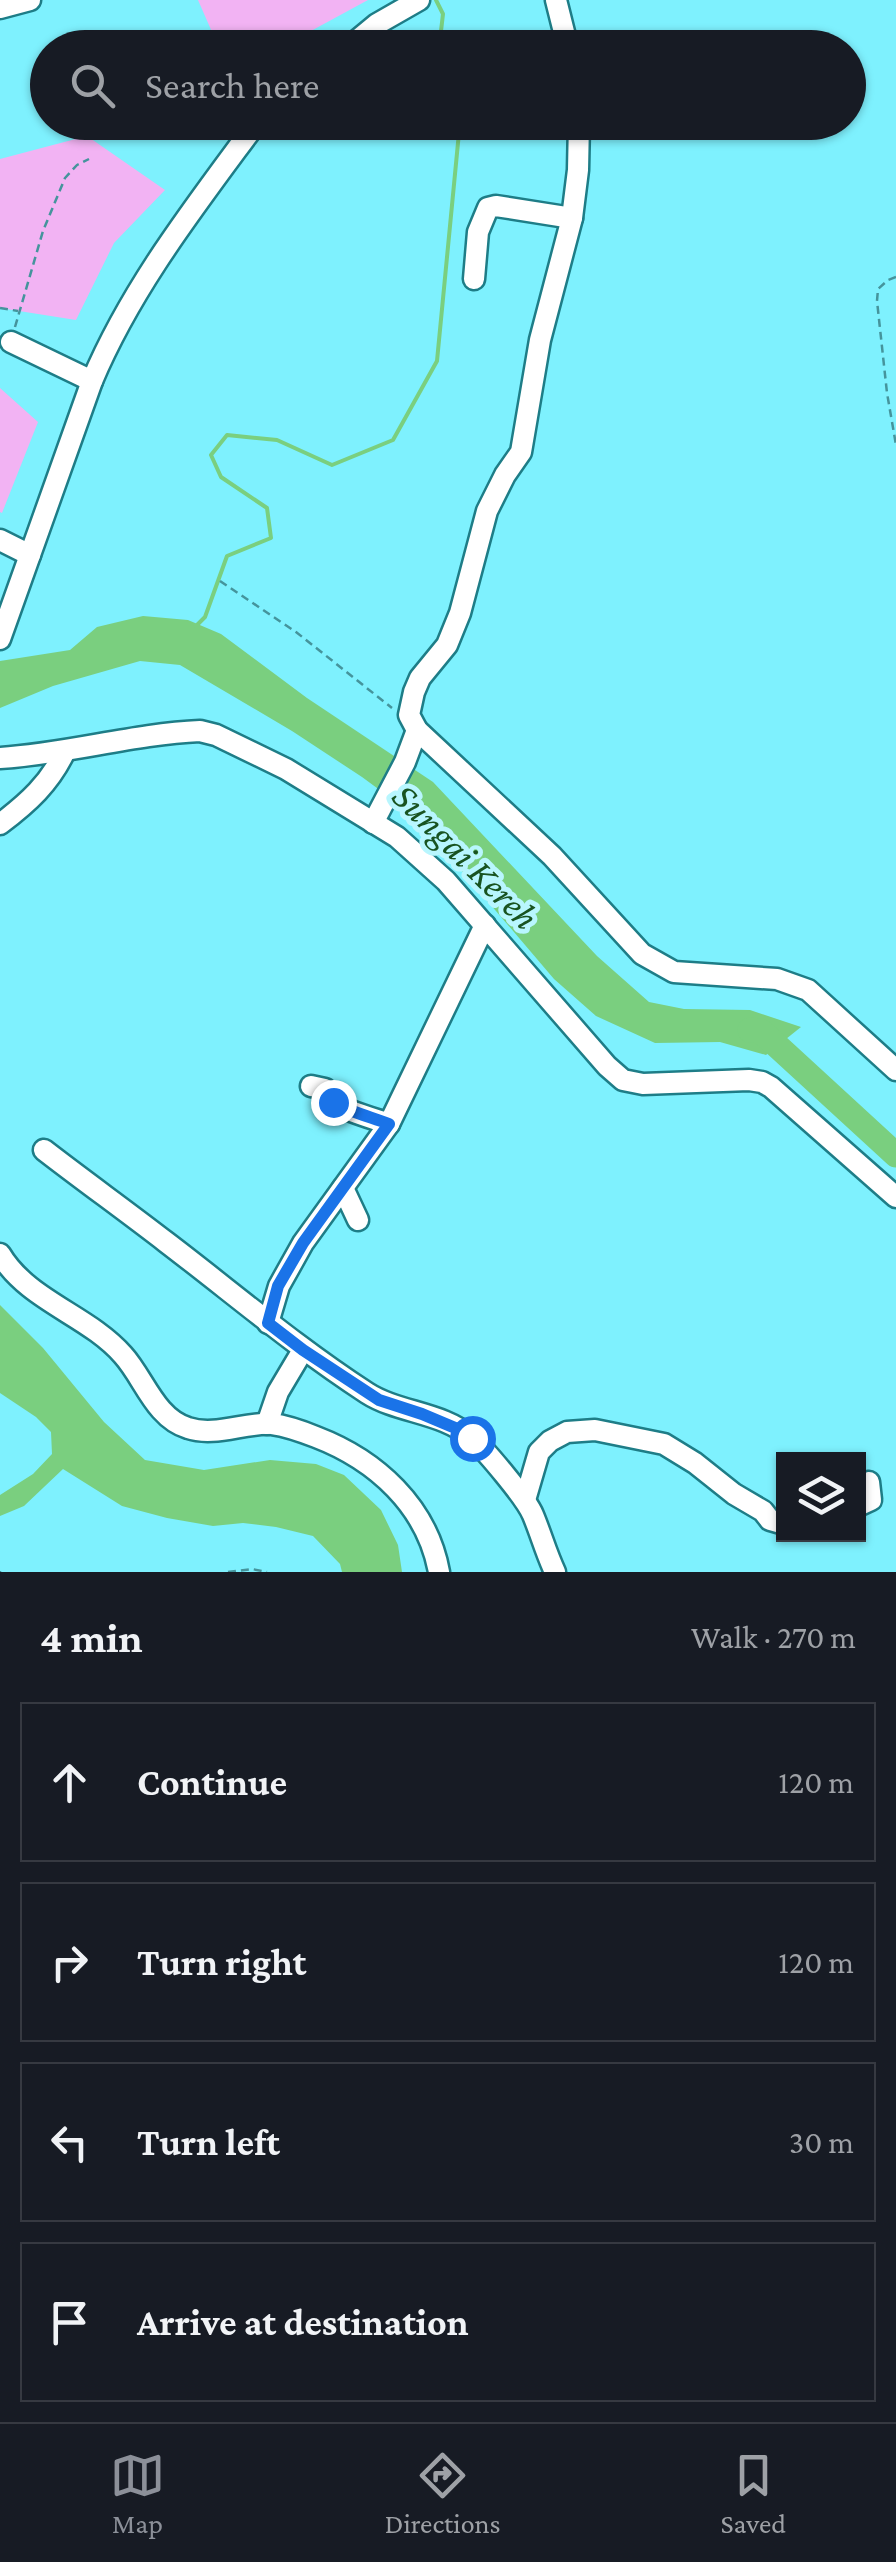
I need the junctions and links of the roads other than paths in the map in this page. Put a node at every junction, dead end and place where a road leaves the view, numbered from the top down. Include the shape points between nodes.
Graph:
1 (30, 0) edge
2 (418, 0) edge
3 (556, 0) edge
4 (0, 8) edge
5 (370, 30) edge
6 (564, 30) edge
7 (244, 140) edge
8 (579, 140) edge
9 (572, 218) junction
10 (474, 279) dead end
11 (11, 342) road end
12 (92, 381) junction
13 (0, 540) edge
14 (30, 555) junction
15 (3, 631) edge
16 (413, 723) junction
17 (66, 751) junction
18 (0, 758) edge
19 (376, 818) junction
20 (0, 824) edge
21 (485, 926) junction
22 (896, 1070) edge
23 (311, 1086) dead end
24 (389, 1124) junction
25 (44, 1150) dead end
26 (343, 1188) junction
27 (896, 1198) edge
28 (358, 1220) dead end
29 (0, 1254) edge
30 (268, 1323) junction
31 (303, 1350) junction
32 (267, 1424) junction
33 (869, 1482) dead end
34 (525, 1500) junction
35 (866, 1502) edge
36 (776, 1522) edge
37 (439, 1572) edge
38 (555, 1572) edge

1 - 4 street
2 - 5 street
3 - 6 street
7 - 12 street via 168,242
8 - 9 street
9 - 10 street via 488,208 478,232
9 - 16 street via 540,340 521,452 487,511 447,646 414,692
11 - 12 street
12 - 14 street
13 - 14 street
14 - 15 street
16 - 19 street via 405,762
16 - 22 street via 552,856 642,954 674,972 777,980 808,990
17 - 18 street
17 - 19 street via 200,730
17 - 20 street via 39,792
19 - 21 street
21 - 24 street
21 - 27 street via 623,1080 762,1082
23 - 24 street via 325,1089 344,1108
24 - 26 street
25 - 30 street
26 - 28 street
26 - 30 street via 278,1286
29 - 32 street via 22,1282 126,1357 164,1413 187,1428
30 - 31 street
31 - 32 street
31 - 34 street via 379,1400 472,1438
32 - 37 street via 365,1460 426,1530
33 - 35 street
34 - 36 street via 539,1452 567,1432 595,1430 664,1444
34 - 38 street

